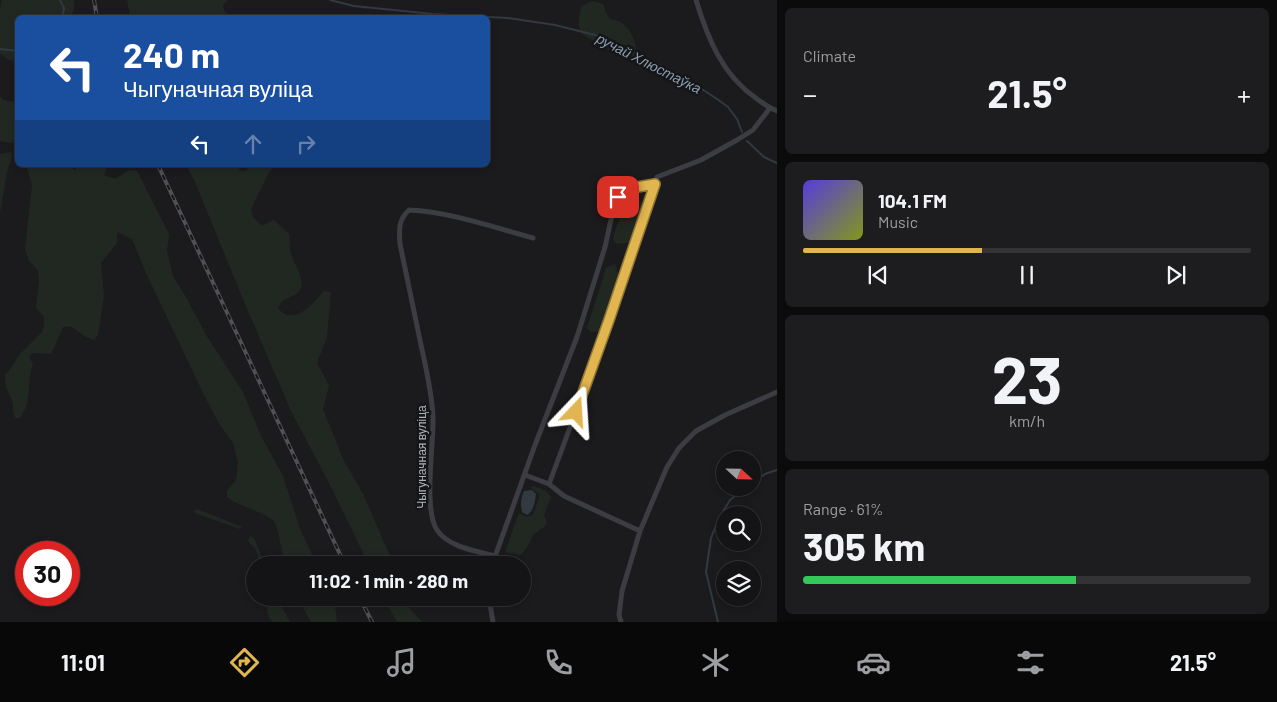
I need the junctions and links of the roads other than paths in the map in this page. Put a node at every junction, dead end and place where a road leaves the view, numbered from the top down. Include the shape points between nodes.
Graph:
1 (696, 0) edge
2 (770, 108) junction
3 (777, 111) edge
4 (655, 184) junction
5 (533, 238) dead end
6 (777, 392) edge
7 (525, 475) junction
8 (549, 484) junction
9 (640, 531) junction
10 (495, 556) joint
11 (490, 606) edge
12 (493, 622) edge
13 (620, 622) edge

1 - 2 street via 704,27 729,74
2 - 3 street
2 - 4 street via 753,130 702,160 657,177
4 - 7 street via 626,189 618,197 577,338
4 - 8 street
5 - 10 street, Чыгуначная вуліца via 442,213 409,210 398,228 433,416 431,518 436,529 448,540
6 - 9 street via 696,431 679,448 667,466
7 - 8 street
7 - 10 street
8 - 9 street via 564,496
9 - 13 street via 624,580
11 - 12 street

